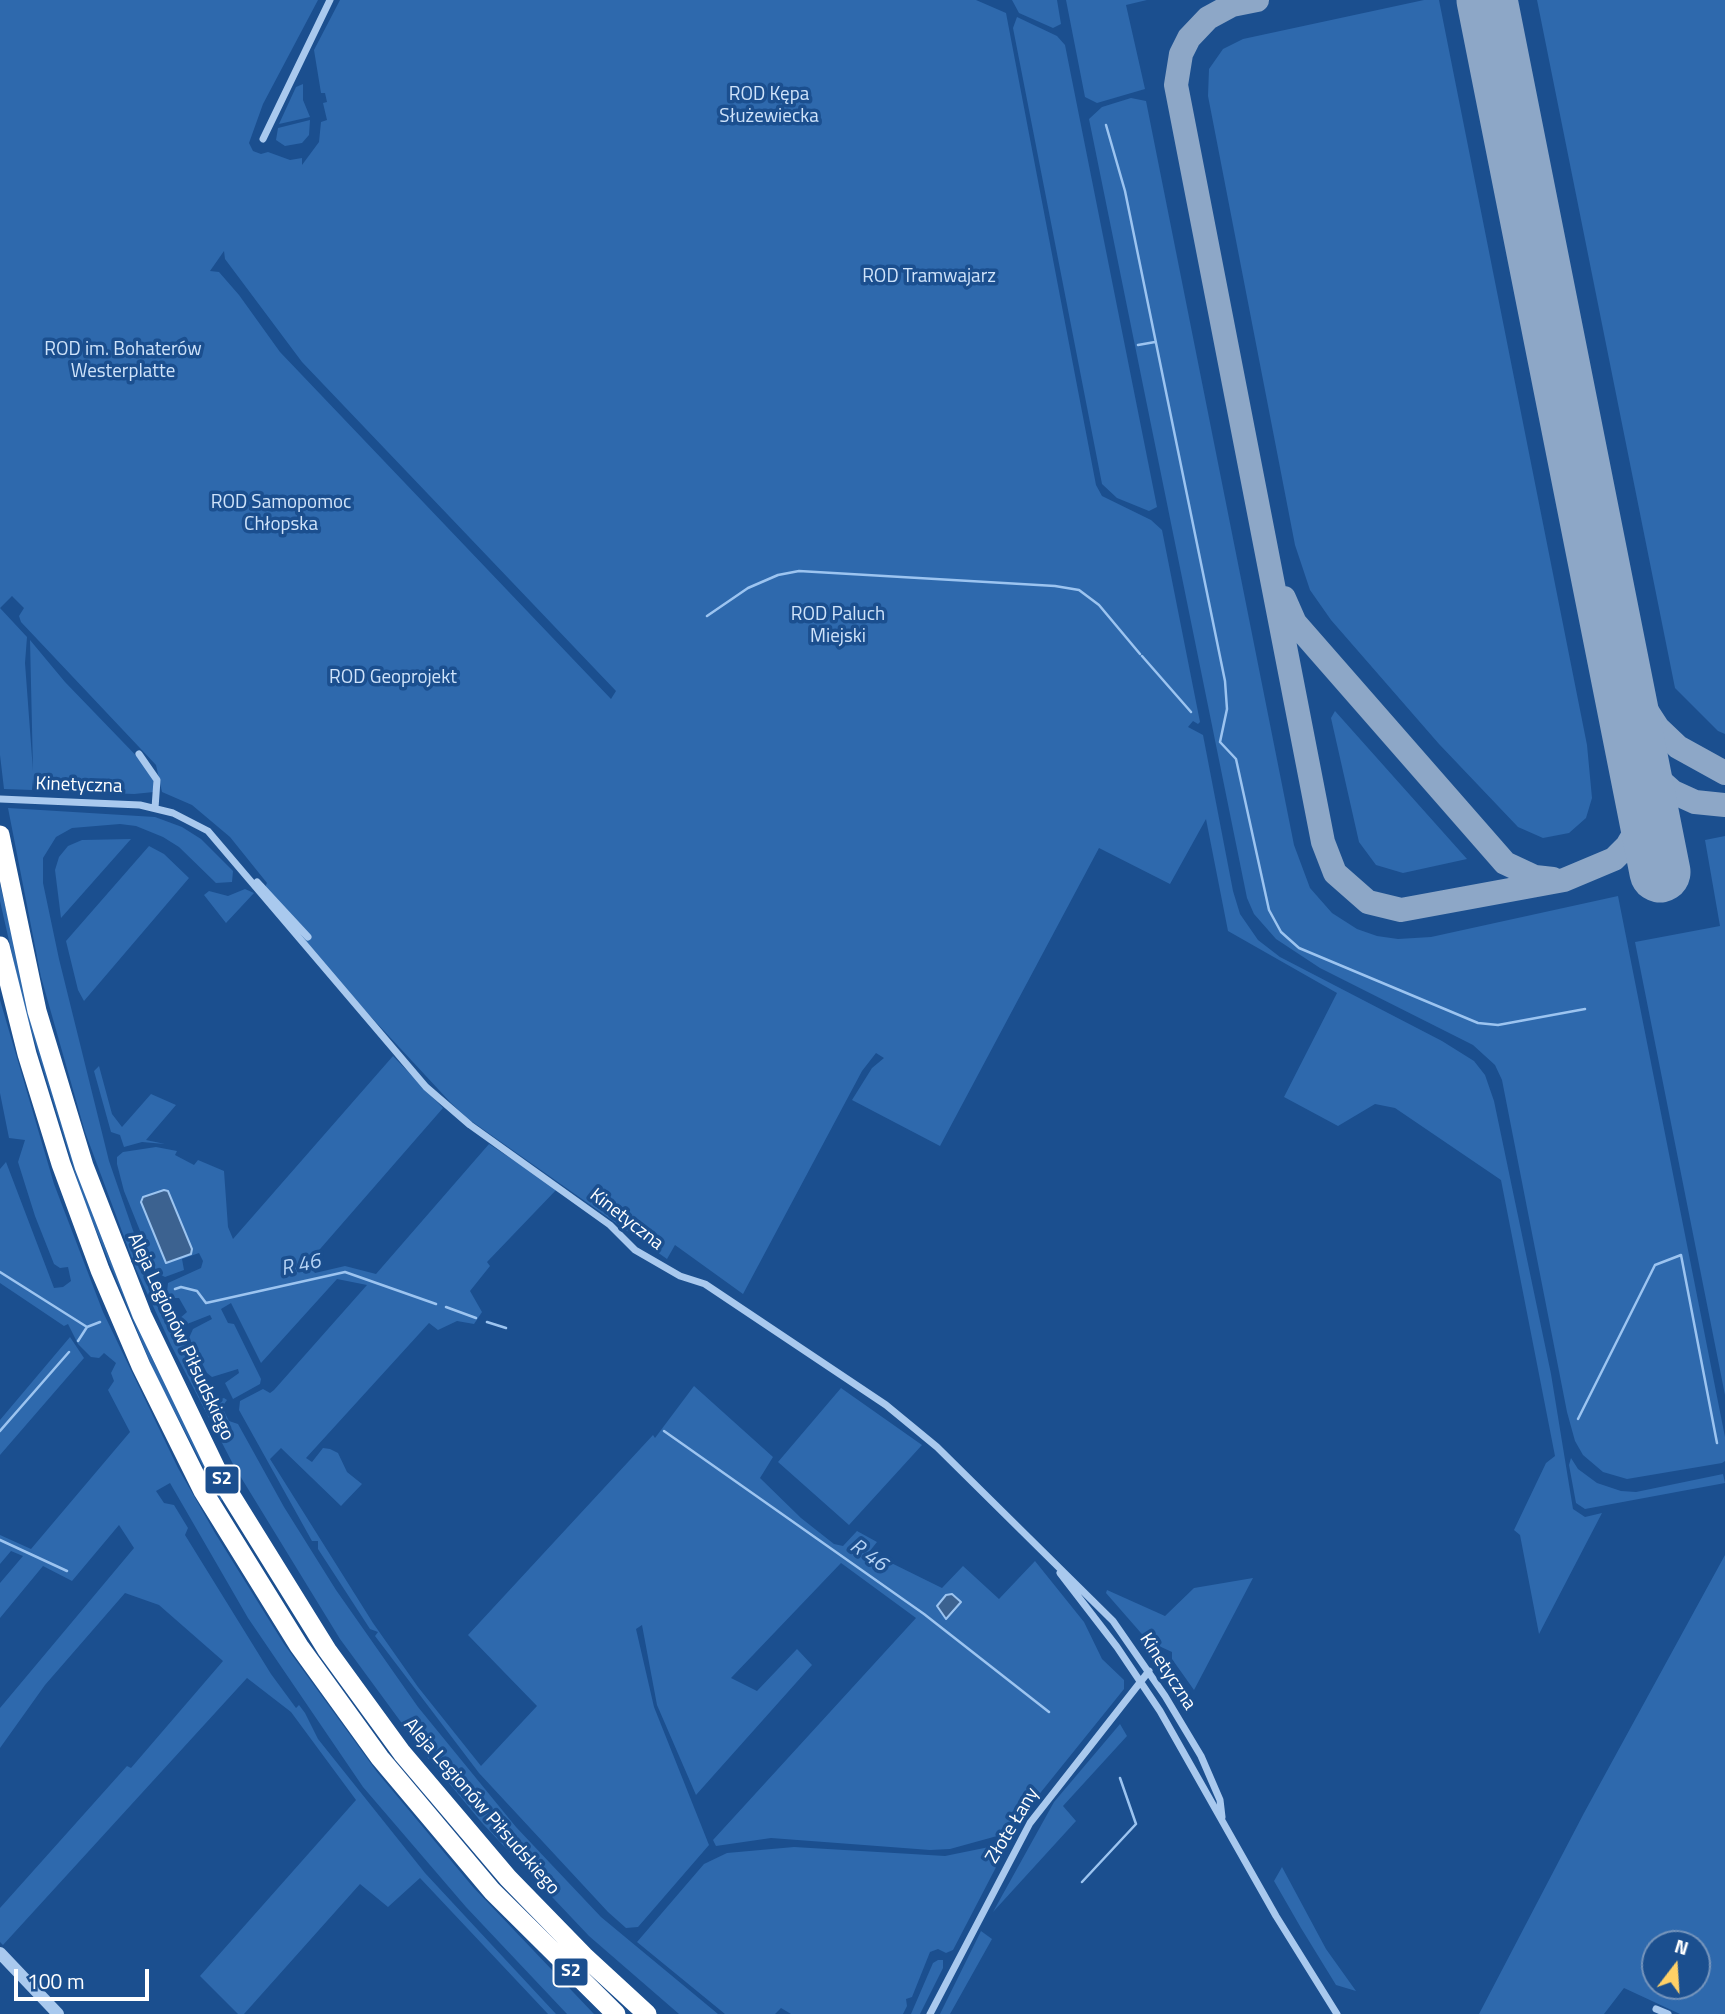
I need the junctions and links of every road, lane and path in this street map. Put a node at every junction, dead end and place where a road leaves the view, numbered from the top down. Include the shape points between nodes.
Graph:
1 (330, 0) edge
2 (263, 139) dead end
3 (139, 754) dead end
4 (0, 799) edge
5 (155, 808) junction
6 (0, 835) edge
7 (224, 847) junction
8 (308, 937) dead end
9 (0, 946) edge
10 (1054, 1564) junction
11 (1149, 1671) junction
12 (1141, 1683) junction
13 (1222, 1817) junction
14 (0, 1953) edge
15 (1656, 2009) dead end
16 (58, 2014) edge
17 (616, 2014) edge
18 (647, 2014) edge
19 (930, 2014) edge
20 (1337, 2014) edge
21 (1668, 2014) edge

1 - 2 street
3 - 5 street, Kinetyczna via 157,780
4 - 5 street, Kinetyczna
5 - 7 street, Kinetyczna via 208,831
6 - 18 highway, Aleja Legionów Piłsudskiego / S2 via 37,1011 84,1166 142,1315 222,1481 327,1650 417,1772 544,1916
7 - 8 street, Kinetyczna
7 - 10 street, Kinetyczna via 442,1102 610,1225 635,1250 680,1276 705,1284 904,1418
9 - 17 highway, S2 via 27,1054 95,1258 141,1366 203,1491 299,1646 380,1758 492,1891
10 - 11 street, Kinetyczna via 1098,1604
10 - 12 street, Kinetyczna
11 - 12 street, Złote Łany
11 - 13 street, Kinetyczna via 1209,1772
12 - 13 street, Kinetyczna
12 - 19 street, Złote Łany via 1030,1823
13 - 20 street, Kinetyczna
14 - 16 street
15 - 21 street

